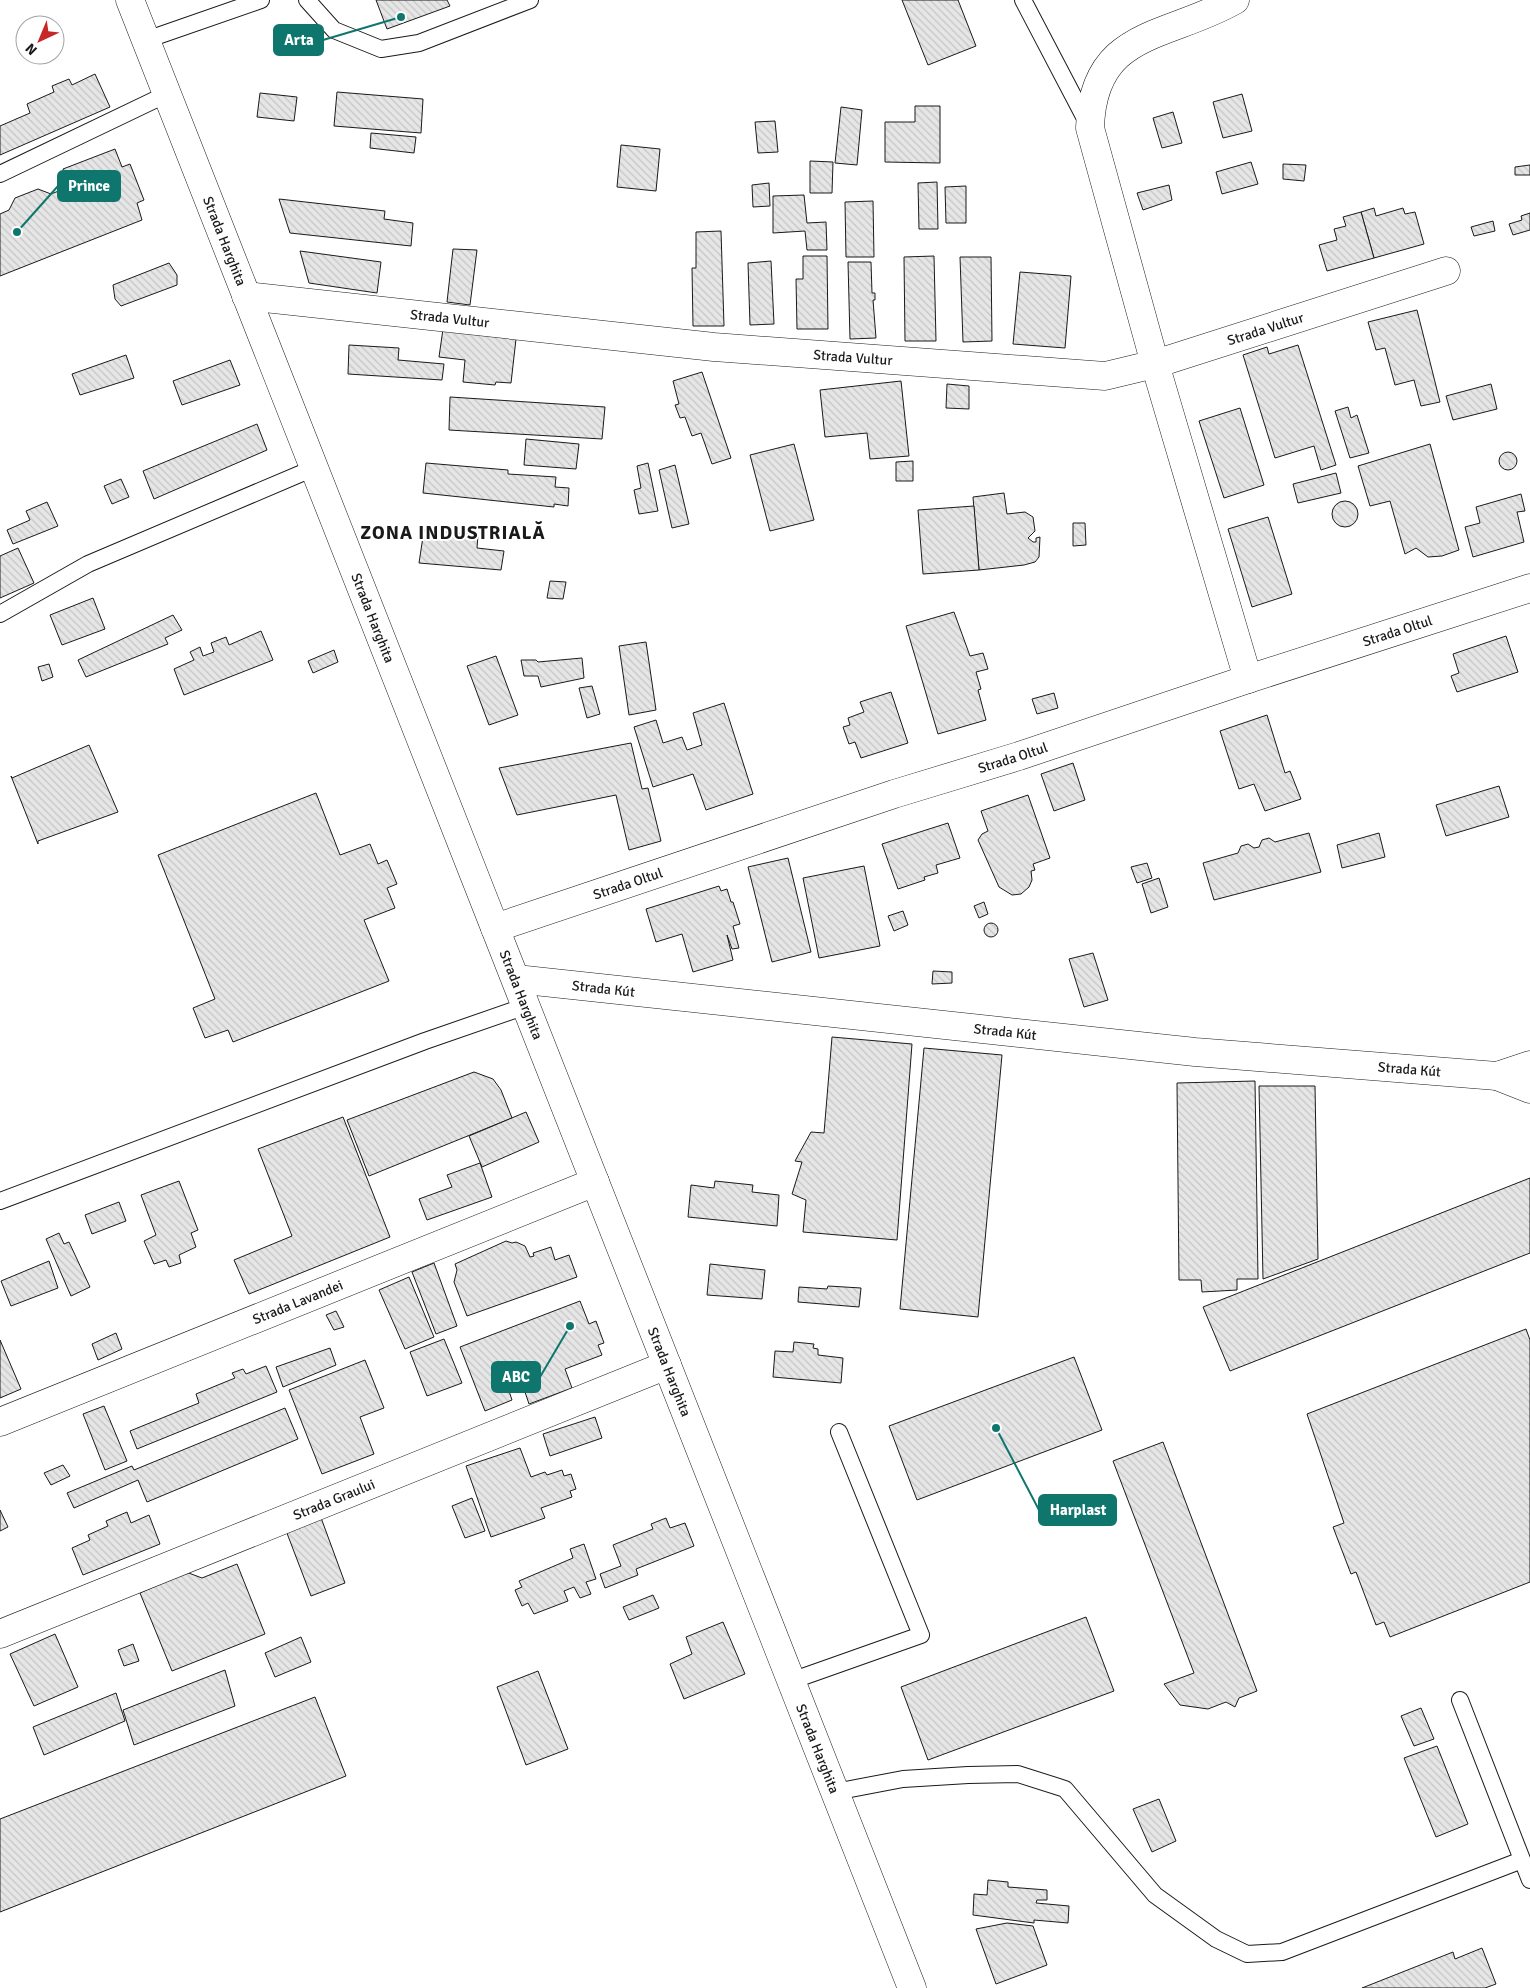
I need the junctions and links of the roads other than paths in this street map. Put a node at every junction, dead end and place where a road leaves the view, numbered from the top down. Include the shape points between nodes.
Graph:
1 (130, 0) edge
2 (261, 0) edge
3 (307, 0) edge
4 (530, 0) edge
5 (1023, 0) edge
6 (1235, 0) edge
7 (146, 40) junction
8 (167, 94) junction
9 (1090, 128) junction
10 (0, 174) edge
11 (1446, 271) dead end
12 (246, 296) junction
13 (1154, 364) junction
14 (314, 468) junction
15 (1530, 588) edge
16 (0, 614) edge
17 (1248, 679) junction
18 (495, 928) junction
19 (516, 980) junction
20 (526, 1006) junction
21 (1530, 1065) edge
22 (1497, 1076) junction
23 (1530, 1089) edge
24 (595, 1182) junction
25 (0, 1201) edge
26 (667, 1365) junction
27 (0, 1422) edge
28 (839, 1432) dead end
29 (0, 1634) edge
30 (791, 1681) junction
31 (1460, 1700) dead end
32 (835, 1792) junction
33 (1522, 1860) junction
34 (1530, 1880) edge
35 (912, 1988) edge

1 - 7 street, Strada Harghita
2 - 7 lane
3 - 4 lane via 334,30 381,49 420,43
5 - 9 lane
6 - 9 street via 1136,42 1117,54 1101,76 1091,103
7 - 8 street, Strada Harghita
8 - 10 lane
8 - 12 street, Strada Harghita
9 - 13 street
11 - 13 street, Strada Vultur
12 - 13 street, Strada Vultur via 714,347 1095,376
12 - 14 street, Strada Harghita
13 - 17 street
14 - 16 lane via 88,564
14 - 18 street, Strada Harghita
15 - 17 street, Strada Oltul
17 - 18 street, Strada Oltul
18 - 19 street, Strada Harghita
19 - 20 street, Strada Harghita
19 - 22 street, Strada Kút via 1195,1052
20 - 24 street, Strada Harghita
20 - 25 lane
21 - 22 street, Strada Kút
22 - 23 street, Strada Kút
24 - 26 street, Strada Harghita
24 - 27 street, Strada Lavandei
26 - 29 street, Strada Graului
26 - 30 street, Strada Harghita
28 - 30 lane via 921,1635
30 - 32 street, Strada Harghita
31 - 33 lane
32 - 33 lane via 903,1779 1018,1774 1065,1789 1155,1895 1216,1939 1246,1954 1282,1952
32 - 35 street, Strada Harghita
33 - 34 lane

